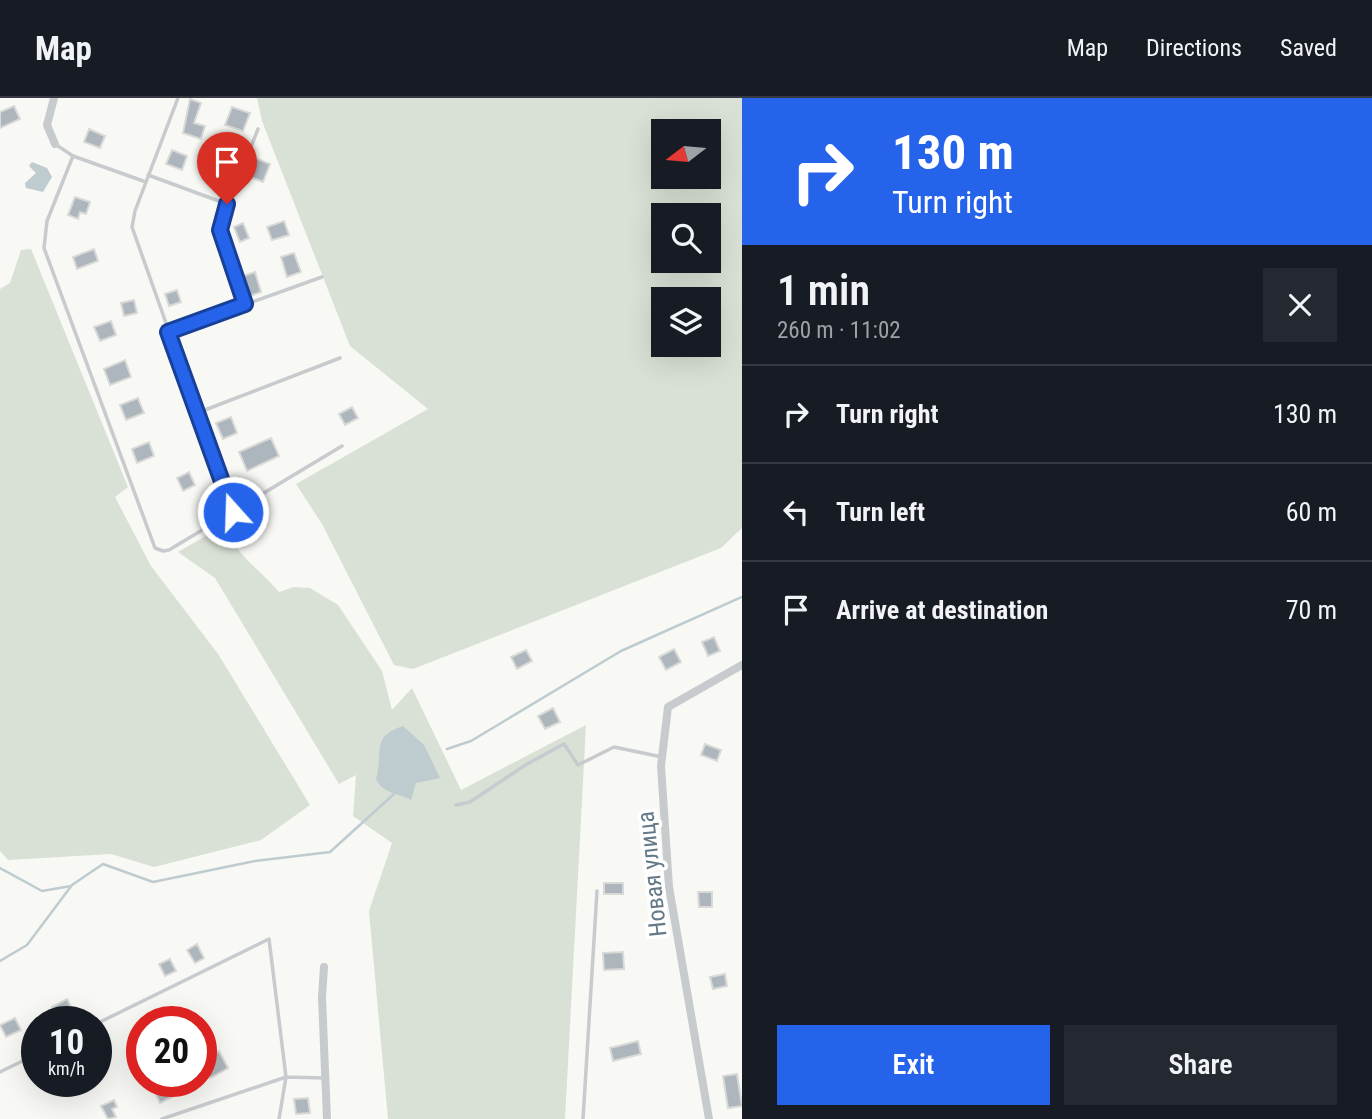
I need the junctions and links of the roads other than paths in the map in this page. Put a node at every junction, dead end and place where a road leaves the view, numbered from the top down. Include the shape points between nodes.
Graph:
1 (54, 98) edge
2 (178, 98) edge
3 (258, 129) dead end
4 (55, 144) joint
5 (73, 156) junction
6 (148, 175) junction
7 (146, 182) junction
8 (227, 204) junction
9 (322, 276) dead end
10 (245, 304) junction
11 (168, 332) junction
12 (340, 358) dead end
13 (197, 413) junction
14 (342, 446) dead end
15 (233, 512) junction
16 (742, 666) edge
17 (662, 757) junction
18 (456, 805) dead end
19 (597, 891) dead end
20 (324, 967) dead end
21 (112, 1016) edge
22 (21, 1062) edge
23 (0, 1072) edge
24 (286, 1077) junction
25 (325, 1078) junction
26 (162, 1119) edge
27 (279, 1119) edge
28 (327, 1119) edge
29 (583, 1119) edge
30 (709, 1119) edge

1 - 4 street via 47,125
2 - 6 lane
3 - 8 lane
4 - 5 lane
5 - 7 lane
5 - 15 lane via 47,221 44,248 153,544 166,551
6 - 7 lane
6 - 8 lane
7 - 11 lane via 133,218 133,232
8 - 10 lane via 220,230
9 - 10 lane
10 - 11 lane
11 - 13 lane
12 - 13 lane
13 - 15 lane
14 - 15 lane
16 - 17 street, Новая улица via 668,708
17 - 18 lane via 614,747 578,765 564,744 470,802
17 - 30 street, Новая улица via 669,887
19 - 29 lane
20 - 25 street
21 - 24 lane via 269,939
22 - 23 lane
24 - 25 lane
24 - 26 lane
24 - 27 lane
25 - 28 street

